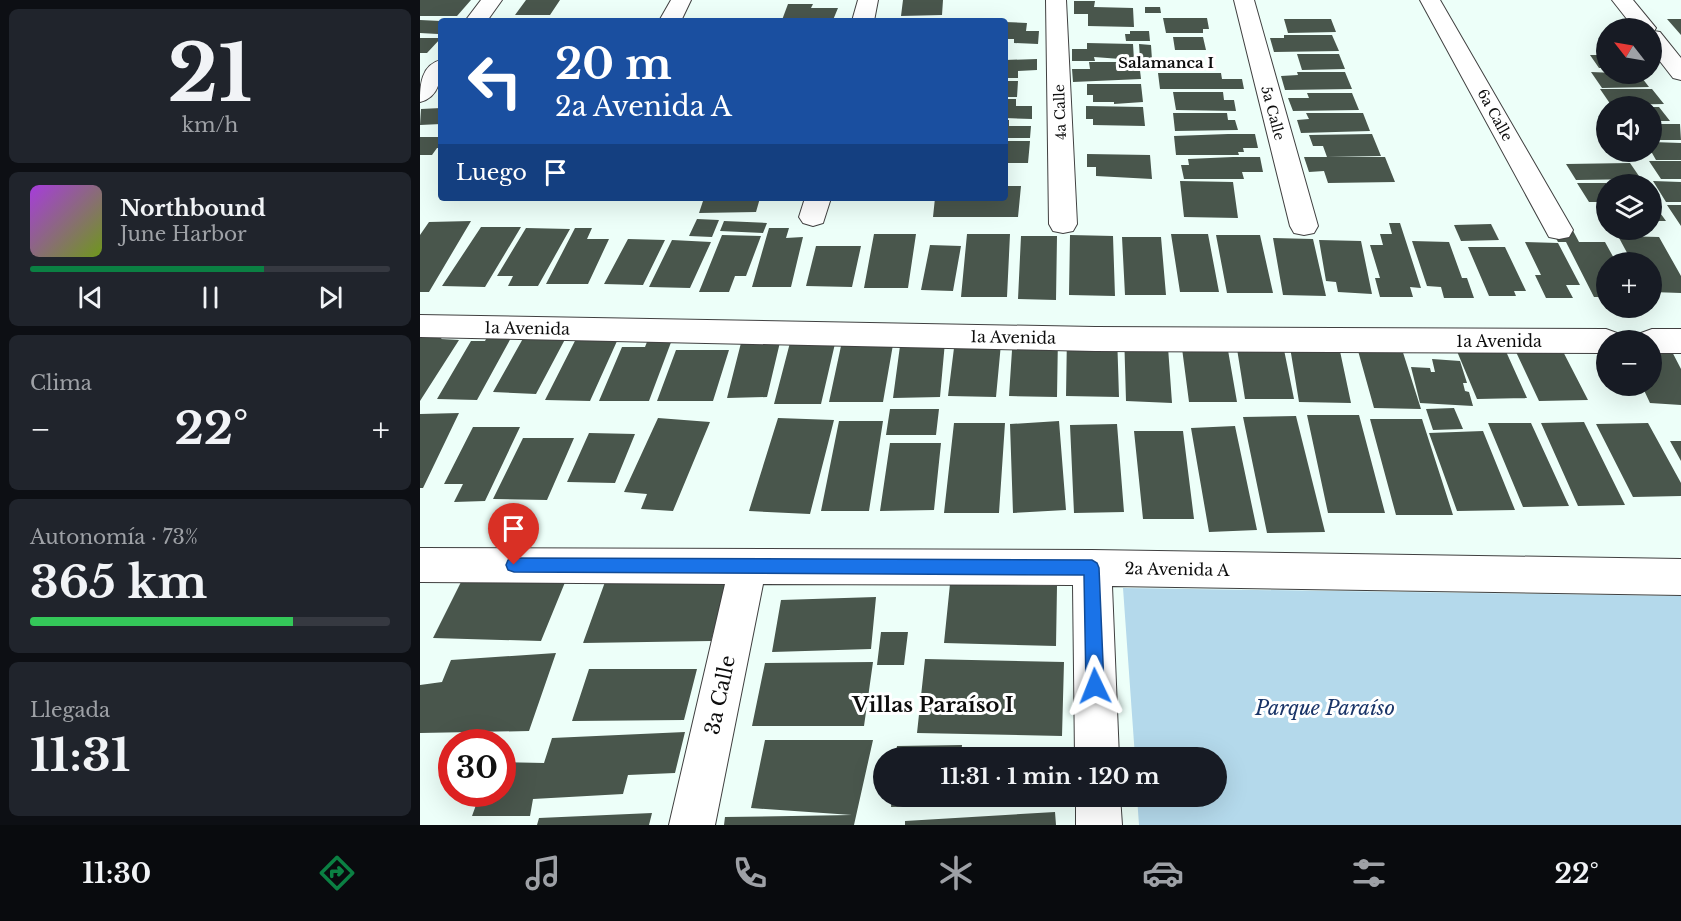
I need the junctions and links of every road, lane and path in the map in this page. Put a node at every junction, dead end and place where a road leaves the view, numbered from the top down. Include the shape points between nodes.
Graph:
1 (492, 0) edge
2 (681, 0) edge
3 (868, 0) edge
4 (1056, 0) edge
5 (1244, 0) edge
6 (1431, 0) edge
7 (1622, 0) edge
8 (478, 18) edge
9 (672, 18) edge
10 (864, 18) edge
11 (1637, 18) edge
12 (1662, 49) edge
13 (438, 72) edge
14 (1681, 73) edge
15 (420, 95) edge
16 (1063, 224) dead end
17 (1304, 226) dead end
18 (1559, 230) dead end
19 (420, 326) edge
20 (1596, 341) edge
21 (1662, 341) edge
22 (1681, 341) edge
23 (420, 565) edge
24 (748, 566) junction
25 (1092, 568) junction
26 (1681, 577) edge
27 (1097, 747) edge
28 (1098, 807) edge
29 (692, 825) edge
30 (1099, 825) edge

1 - 8 street
2 - 9 street
3 - 10 street
4 - 16 street, 4a Calle
5 - 17 street, 5a Calle
6 - 18 street, 6a Calle
7 - 11 street
12 - 14 street
13 - 15 street
19 - 20 street, 1a Avenida via 1095,339
21 - 22 street
23 - 24 street, 2a Avenida A
24 - 25 street, 2a Avenida A
24 - 29 street, 3a Calle
25 - 26 street, 2a Avenida A
25 - 27 street
28 - 30 street

